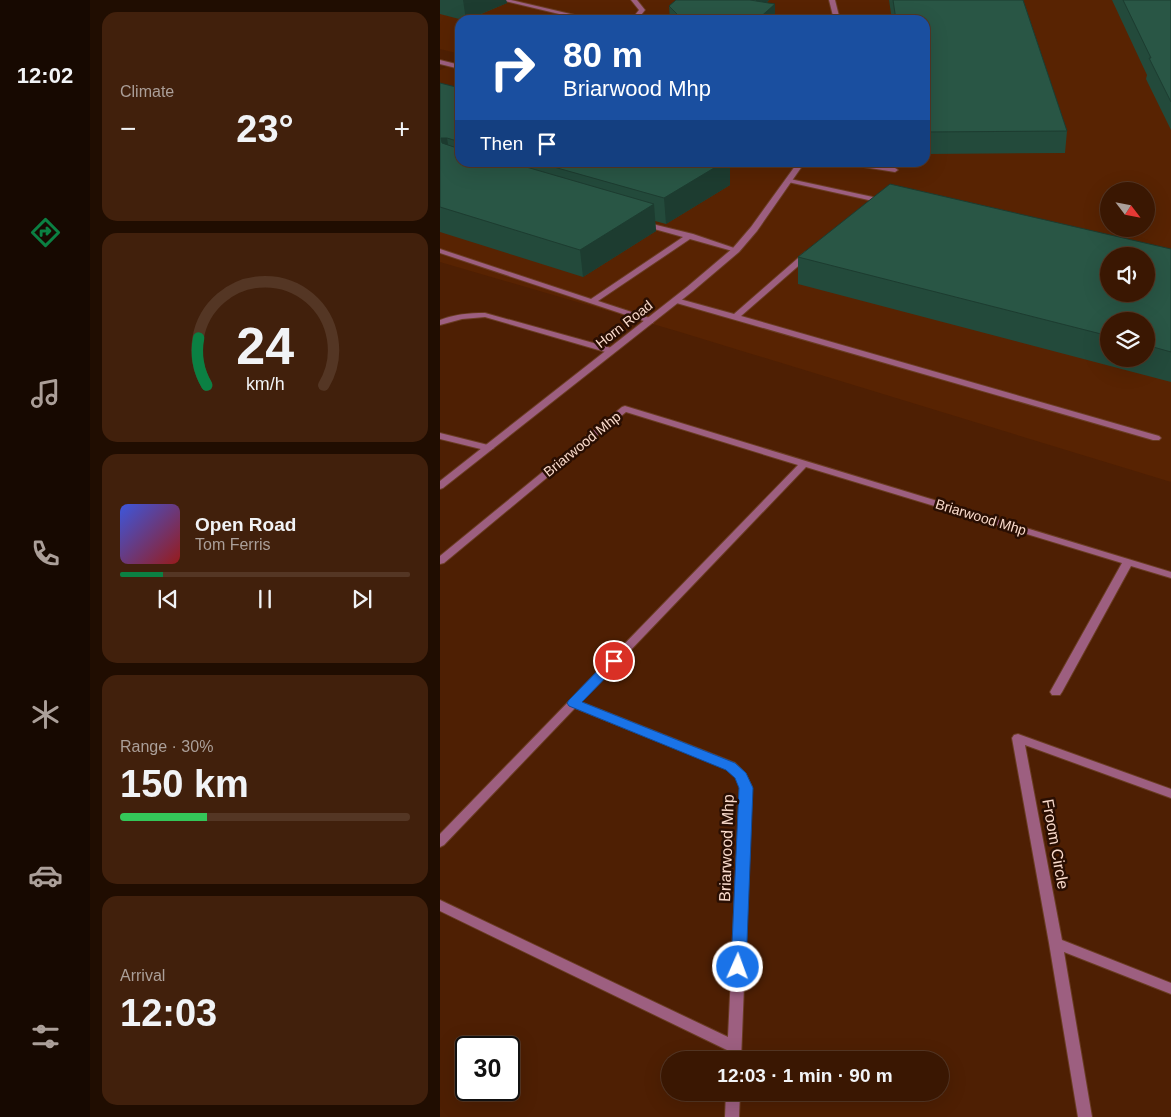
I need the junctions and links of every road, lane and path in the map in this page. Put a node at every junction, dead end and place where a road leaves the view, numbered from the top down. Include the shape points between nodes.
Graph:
1 (504, 0) edge
2 (634, 0) edge
3 (832, 0) edge
4 (572, 15) edge
5 (638, 15) edge
6 (836, 15) edge
7 (440, 62) edge
8 (455, 66) edge
9 (800, 167) edge
10 (872, 167) edge
11 (895, 170) dead end
12 (790, 181) junction
13 (870, 199) junction
14 (890, 202) edge
15 (863, 205) edge
16 (634, 220) edge
17 (690, 236) junction
18 (818, 245) edge
19 (736, 250) junction
20 (440, 251) edge
21 (676, 300) junction
22 (592, 302) junction
23 (735, 317) junction
24 (650, 321) junction
25 (440, 324) edge
26 (612, 351) junction
27 (440, 436) edge
28 (1156, 438) dead end
29 (488, 448) junction
30 (805, 463) junction
31 (440, 486) edge
32 (440, 560) edge
33 (1128, 562) junction
34 (1171, 575) edge
35 (1056, 692) dead end
36 (574, 703) junction
37 (1171, 794) edge
38 (440, 842) edge
39 (440, 906) edge
40 (1056, 943) junction
41 (1171, 989) edge
42 (730, 1051) edge
43 (734, 1051) edge
44 (733, 1101) edge
45 (732, 1117) edge
46 (1085, 1117) edge

1 - 4 street
2 - 5 street via 642,10
3 - 6 street
7 - 8 street
9 - 12 street, Horn Road
10 - 11 street
12 - 13 street
12 - 19 street, Horn Road
13 - 14 street
13 - 15 street
16 - 17 street
17 - 19 street
17 - 22 street
18 - 23 street
19 - 21 street, Horn Road
20 - 22 street
21 - 23 street
21 - 24 street, Horn Road
22 - 24 street
23 - 28 street
24 - 26 street, Horn Road
25 - 26 street via 460,316 485,315
26 - 29 street, Horn Road
27 - 29 street
29 - 31 street, Horn Road
30 - 32 street, Briarwood Mhp via 624,409
30 - 33 street, Briarwood Mhp
30 - 36 street
33 - 34 street, Briarwood Mhp
33 - 35 street
36 - 38 street
36 - 43 street, Briarwood Mhp via 730,766 741,776 746,788
37 - 40 street, Froom Circle via 1018,738
39 - 42 street, Briarwood Mhp
40 - 41 street
40 - 46 street, Froom Circle
44 - 45 street

